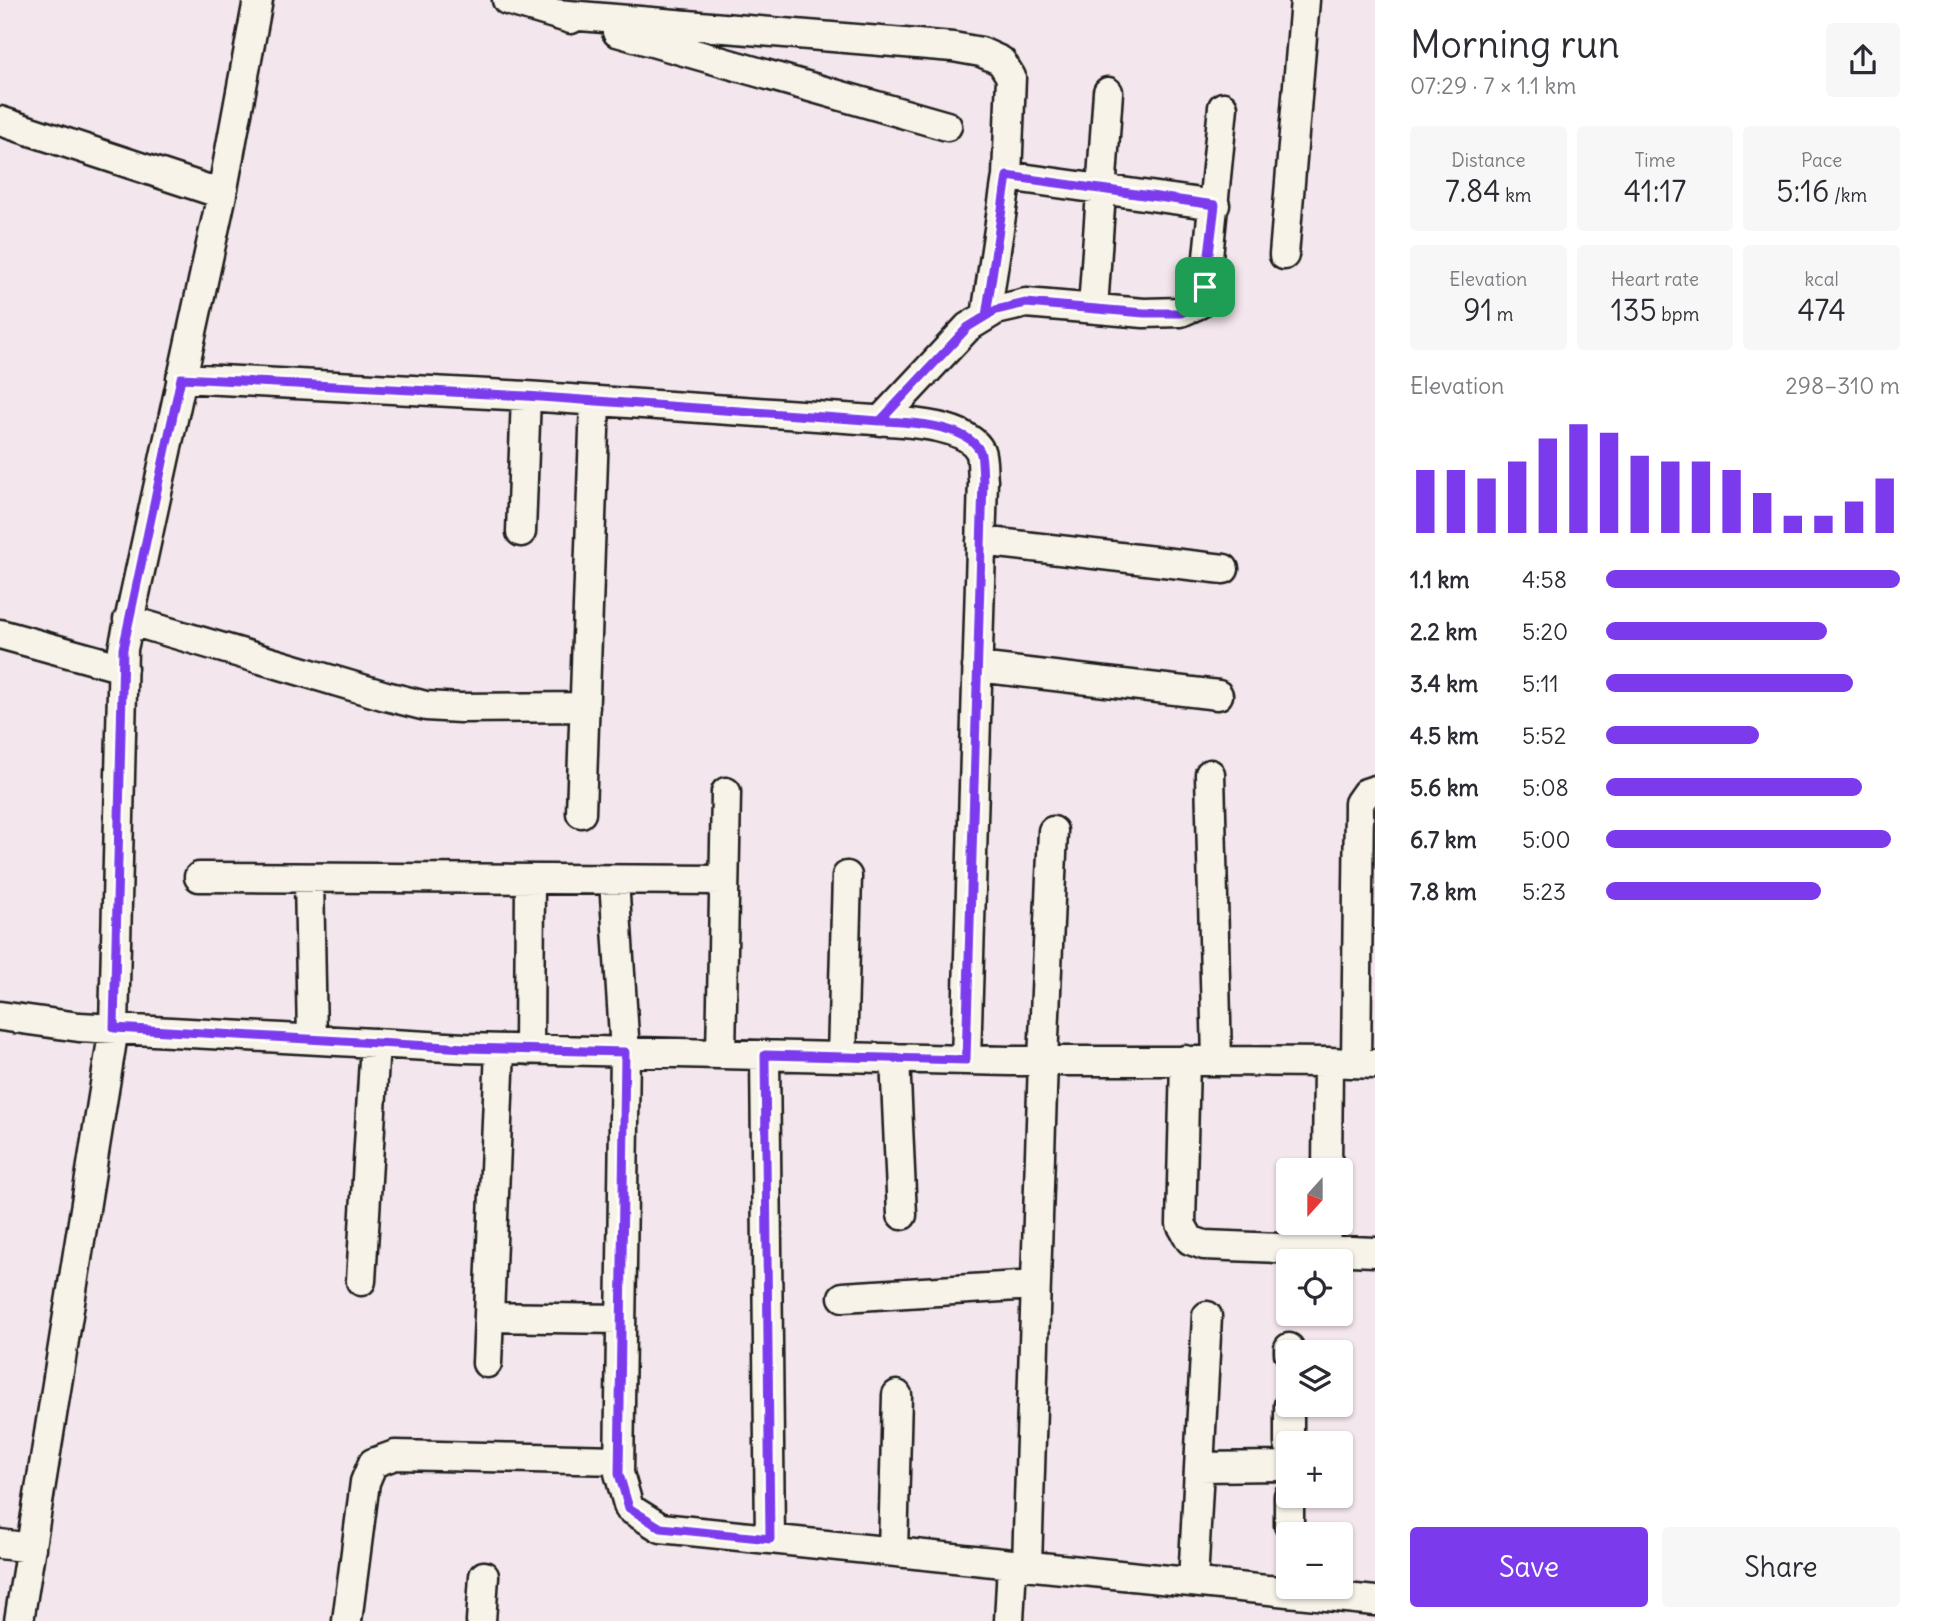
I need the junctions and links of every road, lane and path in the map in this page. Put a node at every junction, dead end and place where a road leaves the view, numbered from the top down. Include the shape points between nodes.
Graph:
1 (258, 0) edge
2 (507, 0) edge
3 (1305, 0) edge
4 (555, 14) junction
5 (1108, 92) dead end
6 (1223, 107) dead end
7 (0, 121) edge
8 (947, 126) dead end
9 (1007, 176) junction
10 (1101, 189) junction
11 (222, 194) junction
12 (1215, 205) junction
13 (1284, 255) dead end
14 (1093, 309) junction
15 (986, 316) junction
16 (181, 378) junction
17 (526, 396) junction
18 (595, 401) junction
19 (880, 421) junction
20 (521, 532) dead end
21 (981, 541) junction
22 (1224, 569) dead end
23 (128, 620) junction
24 (0, 635) edge
25 (977, 667) junction
26 (122, 668) junction
27 (1218, 695) dead end
28 (585, 707) junction
29 (1210, 774) dead end
30 (1375, 790) edge
31 (726, 792) dead end
32 (581, 813) dead end
33 (1053, 831) dead end
34 (847, 876) dead end
35 (198, 877) dead end
36 (309, 878) junction
37 (530, 879) junction
38 (614, 880) junction
39 (724, 880) junction
40 (0, 1016) edge
41 (114, 1028) junction
42 (312, 1040) junction
43 (375, 1043) junction
44 (500, 1049) junction
45 (529, 1050) junction
46 (625, 1052) junction
47 (721, 1054) junction
48 (765, 1055) junction
49 (842, 1057) junction
50 (895, 1058) junction
51 (966, 1060) junction
52 (1043, 1060) junction
53 (1185, 1060) junction
54 (1217, 1061) junction
55 (1353, 1063) edge
56 (1330, 1158) edge
57 (902, 1215) dead end
58 (1326, 1237) edge
59 (1375, 1252) edge
60 (361, 1281) dead end
61 (1035, 1285) junction
62 (843, 1297) dead end
63 (1207, 1316) dead end
64 (489, 1317) junction
65 (621, 1319) junction
66 (486, 1363) dead end
67 (897, 1395) dead end
68 (619, 1460) junction
69 (1276, 1466) edge
70 (1199, 1468) junction
71 (770, 1539) junction
72 (0, 1544) edge
73 (31, 1548) junction
74 (893, 1551) junction
75 (1019, 1564) junction
76 (484, 1576) dead end
77 (1193, 1582) junction
78 (1375, 1601) edge
79 (19, 1621) edge
80 (347, 1621) edge
81 (481, 1621) edge
82 (1009, 1621) edge

1 - 11 street
2 - 4 street
3 - 13 street
4 - 8 street
4 - 9 street via 981,52 1000,61 1011,77
5 - 10 street
6 - 12 street
7 - 11 street
9 - 10 street
9 - 15 street
10 - 12 street
10 - 14 street
11 - 16 street
12 - 14 street via 1199,304 1181,313
14 - 15 street via 1026,303
15 - 19 street via 968,327
16 - 17 street
16 - 23 street
17 - 18 street
17 - 20 street
18 - 19 street
18 - 28 street
19 - 21 street via 936,426 967,438 980,452
21 - 22 street
21 - 25 street
23 - 26 street
23 - 28 street via 426,706
24 - 26 street
25 - 27 street
25 - 51 street
26 - 41 street
28 - 32 street
29 - 54 street
30 - 55 street via 1359,803
31 - 39 street
33 - 52 street
34 - 49 street
35 - 36 street
36 - 37 street
36 - 42 street
37 - 38 street
37 - 45 street
38 - 39 street
38 - 46 street
39 - 47 street
40 - 41 street
41 - 42 street
41 - 73 street
42 - 43 street
43 - 44 street
43 - 60 street
44 - 45 street
44 - 64 street
45 - 46 street
46 - 47 street
46 - 65 street
47 - 48 street
48 - 49 street
48 - 71 street
49 - 50 street
50 - 51 street
50 - 57 street
51 - 52 street
52 - 53 street
52 - 61 street
53 - 54 street
53 - 58 street via 1181,1223 1190,1240 1204,1245
54 - 55 street
55 - 56 street
58 - 59 street
61 - 62 street
61 - 75 street
63 - 70 street
64 - 65 street
64 - 66 street
65 - 68 street
67 - 74 street
68 - 71 street via 629,1508 661,1528
68 - 80 street via 395,1455 373,1463 365,1482
69 - 70 street
70 - 77 street
71 - 74 street
72 - 73 street
73 - 79 street
74 - 75 street
75 - 77 street
75 - 82 street
76 - 81 street
77 - 78 street

